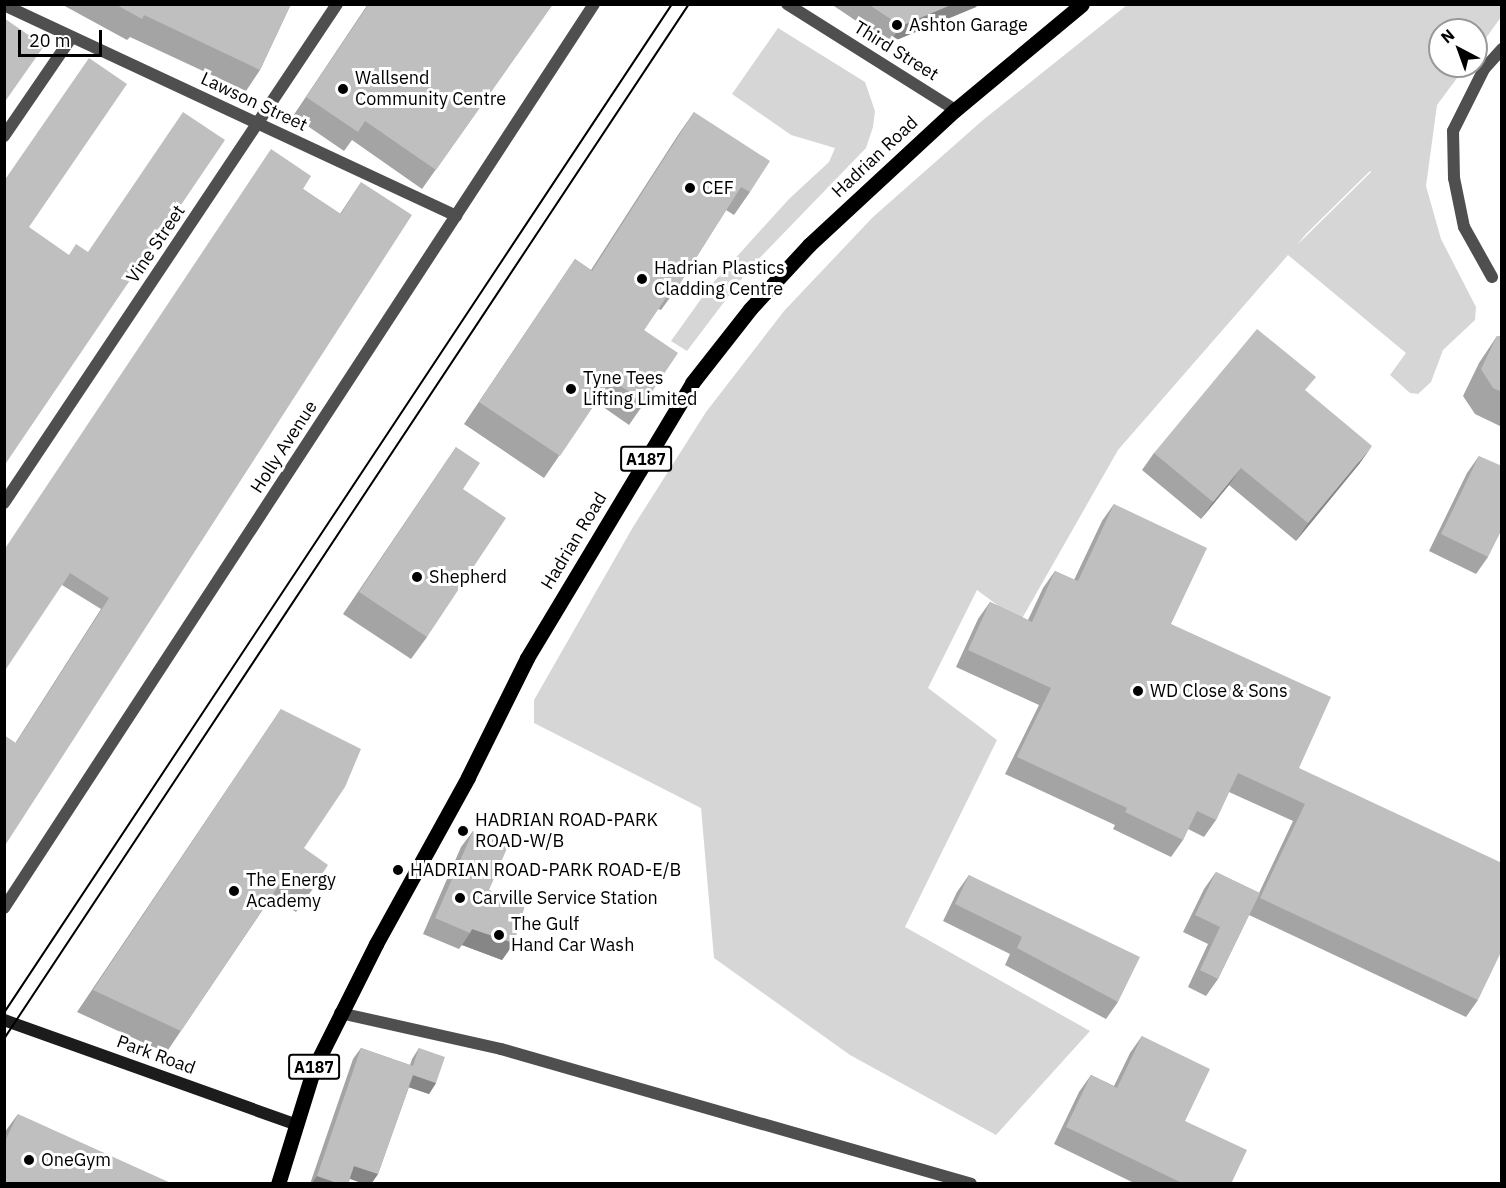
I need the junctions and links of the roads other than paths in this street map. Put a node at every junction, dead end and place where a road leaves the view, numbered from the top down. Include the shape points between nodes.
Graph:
1 (338, 4) edge
2 (594, 4) edge
3 (787, 4) edge
4 (1082, 4) edge
5 (4, 5) edge
6 (71, 39) junction
7 (1502, 49) edge
8 (955, 110) junction
9 (257, 123) junction
10 (4, 136) edge
11 (456, 216) junction
12 (1492, 277) dead end
13 (4, 503) edge
14 (4, 908) edge
15 (340, 1013) junction
16 (4, 1020) edge
17 (295, 1124) junction
18 (278, 1184) edge
19 (971, 1184) edge

1 - 9 street, Vine Street
2 - 11 street, Holly Avenue
3 - 8 street, Third Street
4 - 8 main road, Hadrian Road / A187
5 - 6 street, Lawson Street
6 - 9 street, Lawson Street
6 - 10 street
7 - 12 street via 1484,69 1453,131 1454,178 1464,227
8 - 15 main road, Hadrian Road / A187 via 809,245 750,309 692,383 527,658 468,777
9 - 11 street, Lawson Street
9 - 13 street, Vine Street
11 - 14 street, Holly Avenue
15 - 17 main road, A187 via 314,1068
15 - 19 street via 501,1049
16 - 17 street, Park Road
17 - 18 main road, A187

